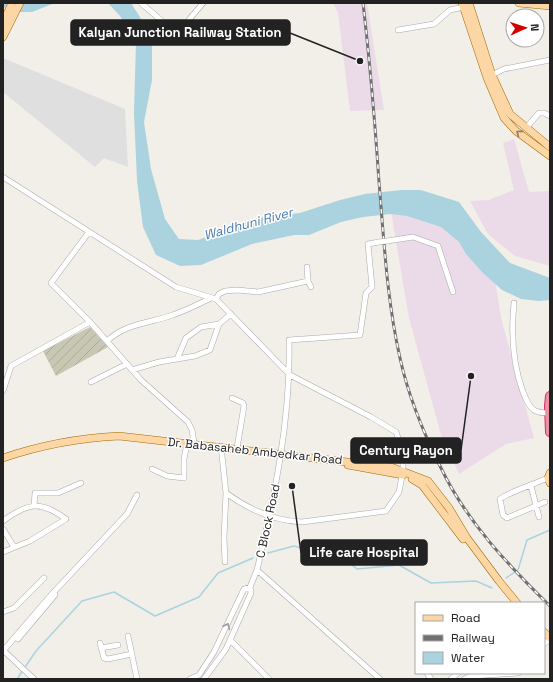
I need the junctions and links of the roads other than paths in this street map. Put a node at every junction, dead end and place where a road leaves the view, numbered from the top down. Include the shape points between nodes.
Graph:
1 (12, 3) edge
2 (20, 3) edge
3 (141, 3) edge
4 (203, 3) edge
5 (519, 3) edge
6 (465, 4) edge
7 (550, 6) edge
8 (7, 20) edge
9 (398, 30) dead end
10 (3, 37) edge
11 (550, 60) edge
12 (492, 75) junction
13 (550, 116) edge
14 (527, 127) junction
15 (550, 147) edge
16 (550, 156) edge
17 (3, 177) edge
18 (89, 232) junction
19 (307, 267) dead end
20 (308, 281) junction
21 (311, 287) dead end
22 (453, 292) dead end
23 (211, 298) junction
24 (216, 299) junction
25 (514, 303) dead end
26 (230, 314) junction
27 (90, 322) junction
28 (219, 324) junction
29 (107, 341) junction
30 (177, 359) junction
31 (127, 364) junction
32 (10, 366) junction
33 (3, 367) edge
34 (132, 370) junction
35 (290, 375) junction
36 (91, 382) dead end
37 (3, 391) edge
38 (550, 396) edge
39 (232, 398) dead end
40 (549, 413) junction
41 (550, 432) edge
42 (74, 441) junction
43 (189, 444) junction
44 (221, 448) junction
45 (238, 448) junction
46 (282, 455) junction
47 (3, 458) edge
48 (3, 463) edge
49 (152, 469) dead end
50 (403, 473) junction
51 (549, 478) edge
52 (81, 484) dead end
53 (531, 486) junction
54 (226, 493) junction
55 (137, 494) dead end
56 (545, 502) dead end
57 (536, 505) junction
58 (34, 506) junction
59 (270, 516) junction
60 (539, 517) dead end
61 (3, 521) edge
62 (3, 530) edge
63 (14, 547) junction
64 (3, 552) edge
65 (225, 562) dead end
66 (257, 570) junction
67 (44, 578) dead end
68 (250, 587) junction
69 (513, 602) edge
70 (3, 612) edge
71 (128, 636) dead end
72 (230, 640) junction
73 (218, 643) junction
74 (118, 645) dead end
75 (226, 648) junction
76 (4, 652) edge
77 (132, 654) junction
78 (202, 671) junction
79 (502, 674) edge
80 (206, 677) edge
81 (34, 679) edge
82 (137, 679) edge
83 (190, 679) edge
84 (269, 679) edge
85 (380, 679) edge
86 (464, 679) edge

1 - 8 main road
2 - 8 main road
3 - 4 street via 177,34
5 - 7 main road
6 - 9 street via 450,10 434,24
6 - 12 main road
16 -> 6 main road via 516,131 504,118 487,78
8 - 10 main road
11 - 12 street via 504,69
12 - 14 main road via 510,114
13 - 14 street via 539,113
14 - 15 main road
17 - 18 street
18 - 23 street via 176,287
18 - 27 street via 51,283
19 - 20 street
20 - 21 street
20 - 24 street via 258,292 225,292 219,294
22 - 35 street, C Block Road, bridge via 438,246 413,238 368,244 372,287 366,293 360,335 289,340
23 - 24 street
23 - 29 street via 169,316 124,328
24 - 26 street
25 - 40 street via 512,348 518,380 532,410
26 - 28 street
26 - 35 street
27 - 29 street
27 - 32 street
28 - 30 street via 201,327 186,338
28 - 30 street via 210,350 200,355
29 - 31 street
30 - 34 street
31 - 34 street
31 - 36 street
32 - 33 street
32 - 37 street
34 - 43 street via 188,422 192,430
35 - 46 street, C Block Road
35 - 50 street via 396,432 403,453
38 - 40 highway
39 - 45 street via 244,406
40 - 41 highway
42 - 43 main road, Dr. Babasaheb Ambedkar Road via 119,436
42 - 47 main road, Dr. Babasaheb Ambedkar Road via 52,444
42 - 48 main road, Dr. Babasaheb Ambedkar Road via 44,448
43 - 44 main road, Dr. Babasaheb Ambedkar Road
43 - 49 street via 184,459 184,478 167,476
44 - 45 main road, Dr. Babasaheb Ambedkar Road
44 - 46 main road, Dr. Babasaheb Ambedkar Road
44 - 54 street
45 - 46 main road, Dr. Babasaheb Ambedkar Road
46 - 50 main road, Dr. Babasaheb Ambedkar Road via 369,463 391,467
46 - 59 street, C Block Road
50 - 59 street via 399,492 384,511 302,522 290,522
50 - 69 main road, Dr. Babasaheb Ambedkar Road via 428,481
51 - 53 street
52 - 58 street via 58,493 35,493
53 - 57 street
53 - 57 street via 500,499 503,515 507,518
54 - 59 street via 253,510
54 - 65 street
55 - 76 street via 127,514
56 - 57 street
57 - 60 street
58 - 61 street via 15,512
58 - 63 street via 52,509 66,519 30,541
59 - 66 street, C Block Road
62 - 63 street
63 - 64 street
66 - 68 street, C Block Road
66 - 85 street
67 - 70 street via 14,608
68 - 72 street, C Block Road via 251,593
73 -> 68 street, C Block Road via 244,589
71 - 77 street
72 - 75 street, C Block Road
72 - 84 street
73 - 75 street
73 - 78 street, C Block Road
74 - 77 street via 101,646 104,658
75 - 80 street, C Block Road
76 - 81 street
77 - 82 street
78 - 80 street
78 - 83 street, C Block Road via 196,678
79 - 86 street via 471,676

